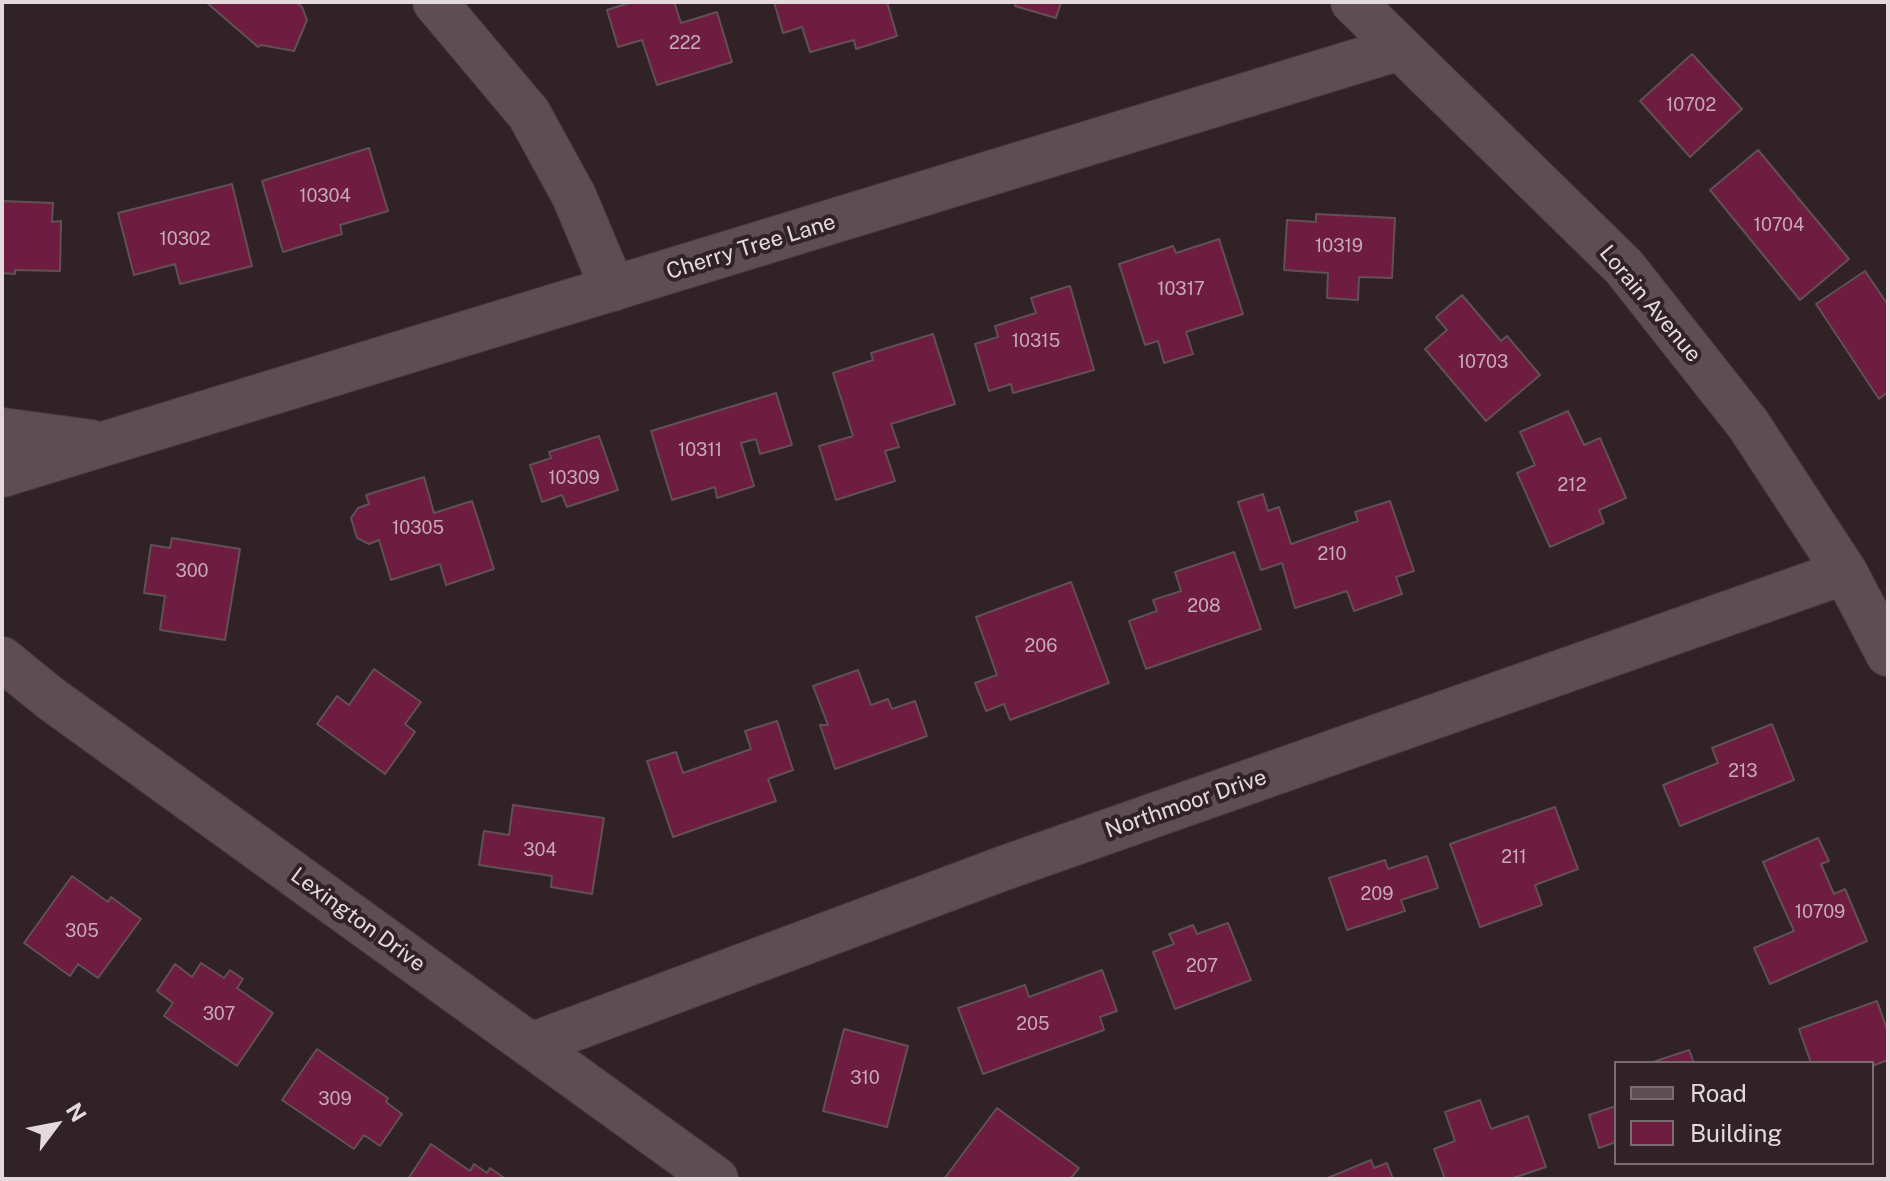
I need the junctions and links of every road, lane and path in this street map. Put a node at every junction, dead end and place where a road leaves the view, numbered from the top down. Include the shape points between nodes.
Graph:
1 (435, 2) edge
2 (1353, 2) edge
3 (1400, 48) junction
4 (613, 289) junction
5 (2, 430) edge
6 (102, 443) junction
7 (2, 475) edge
8 (1845, 572) junction
9 (1888, 654) edge
10 (2, 659) edge
11 (531, 1045) junction
12 (716, 1179) edge

1 - 4 street via 529,114 574,196
2 - 3 street, Lorain Avenue
3 - 4 street, Cherry Tree Lane
3 - 8 street, Lorain Avenue via 1624,267 1748,424
4 - 6 street, Cherry Tree Lane
5 - 6 street, Cherry Tree Lane
6 - 7 street, Cherry Tree Lane
8 - 9 street, Lorain Avenue
8 - 11 street, Northmoor Drive via 1004,868
10 - 11 street, Lexington Drive
11 - 12 street, Lexington Drive

